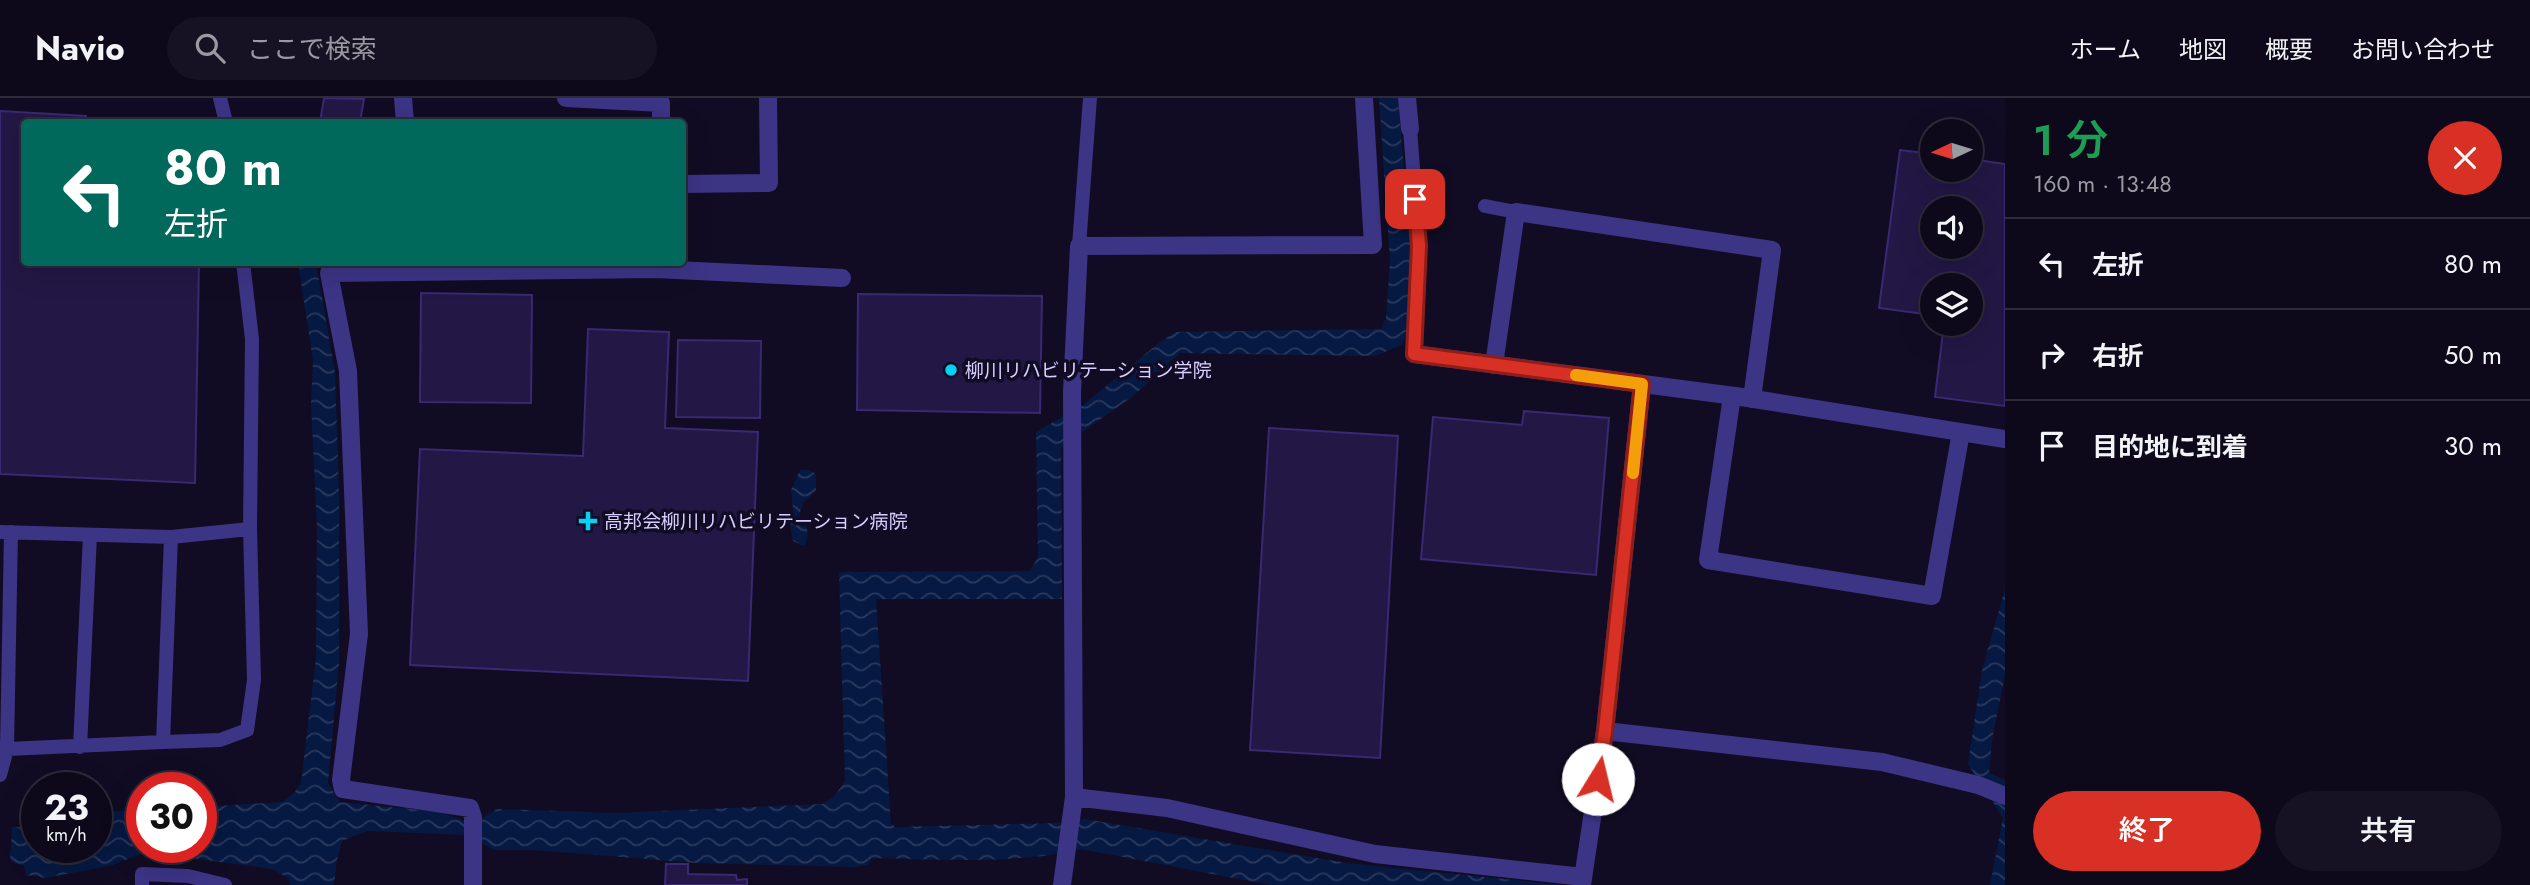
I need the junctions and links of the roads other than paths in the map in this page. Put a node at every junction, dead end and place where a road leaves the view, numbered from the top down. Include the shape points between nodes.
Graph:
1 (220, 98) edge
2 (403, 98) edge
3 (566, 98) edge
4 (768, 98) edge
5 (1090, 98) edge
6 (1364, 98) edge
7 (1407, 98) edge
8 (661, 100) edge
9 (225, 119) edge
10 (405, 119) edge
11 (661, 119) edge
12 (1410, 129) joint
13 (686, 184) edge
14 (1485, 206) dead end
15 (1516, 212) junction
16 (1079, 246) junction
17 (243, 266) edge
18 (656, 266) edge
19 (415, 267) edge
20 (842, 278) dead end
21 (1414, 354) joint
22 (1494, 365) junction
23 (1642, 384) junction
24 (1732, 396) junction
25 (1752, 399) junction
26 (1961, 432) junction
27 (2005, 439) edge
28 (250, 529) junction
29 (5, 532) edge
30 (90, 535) junction
31 (171, 537) junction
32 (1605, 731) junction
33 (163, 741) junction
34 (80, 747) junction
35 (4, 749) edge
36 (0, 775) edge
37 (2005, 796) edge
38 (1074, 797) junction
39 (1583, 882) edge
40 (142, 885) edge
41 (225, 885) edge
42 (473, 885) edge
43 (1062, 885) edge

1 - 9 lane
2 - 10 street
3 - 8 street
4 - 13 street via 769,183
5 - 16 lane
6 - 16 street via 1373,245
7 - 12 street
8 - 11 street
12 - 21 lane via 1419,246
14 - 15 lane
15 - 22 street
15 - 25 street via 1772,250
16 - 38 street via 1072,392
17 - 28 lane via 252,339
18 - 19 street
18 - 20 street
19 - 42 street via 329,273 348,370 359,634 341,780 342,789 470,808
21 - 22 street
22 - 23 street
23 - 24 street
23 - 32 street
24 - 25 street
24 - 26 street via 1708,560 1932,596
25 - 26 street
26 - 27 street
28 - 31 lane
28 - 33 lane via 254,680 247,730 220,740
29 - 30 lane
29 - 35 lane
30 - 31 lane
30 - 34 lane
31 - 33 lane
32 - 37 street via 1882,762
32 - 39 street
33 - 34 lane
34 - 35 lane
35 - 36 lane
38 - 39 street via 1167,808 1375,854
38 - 43 street
40 - 41 lane via 142,874 188,876

